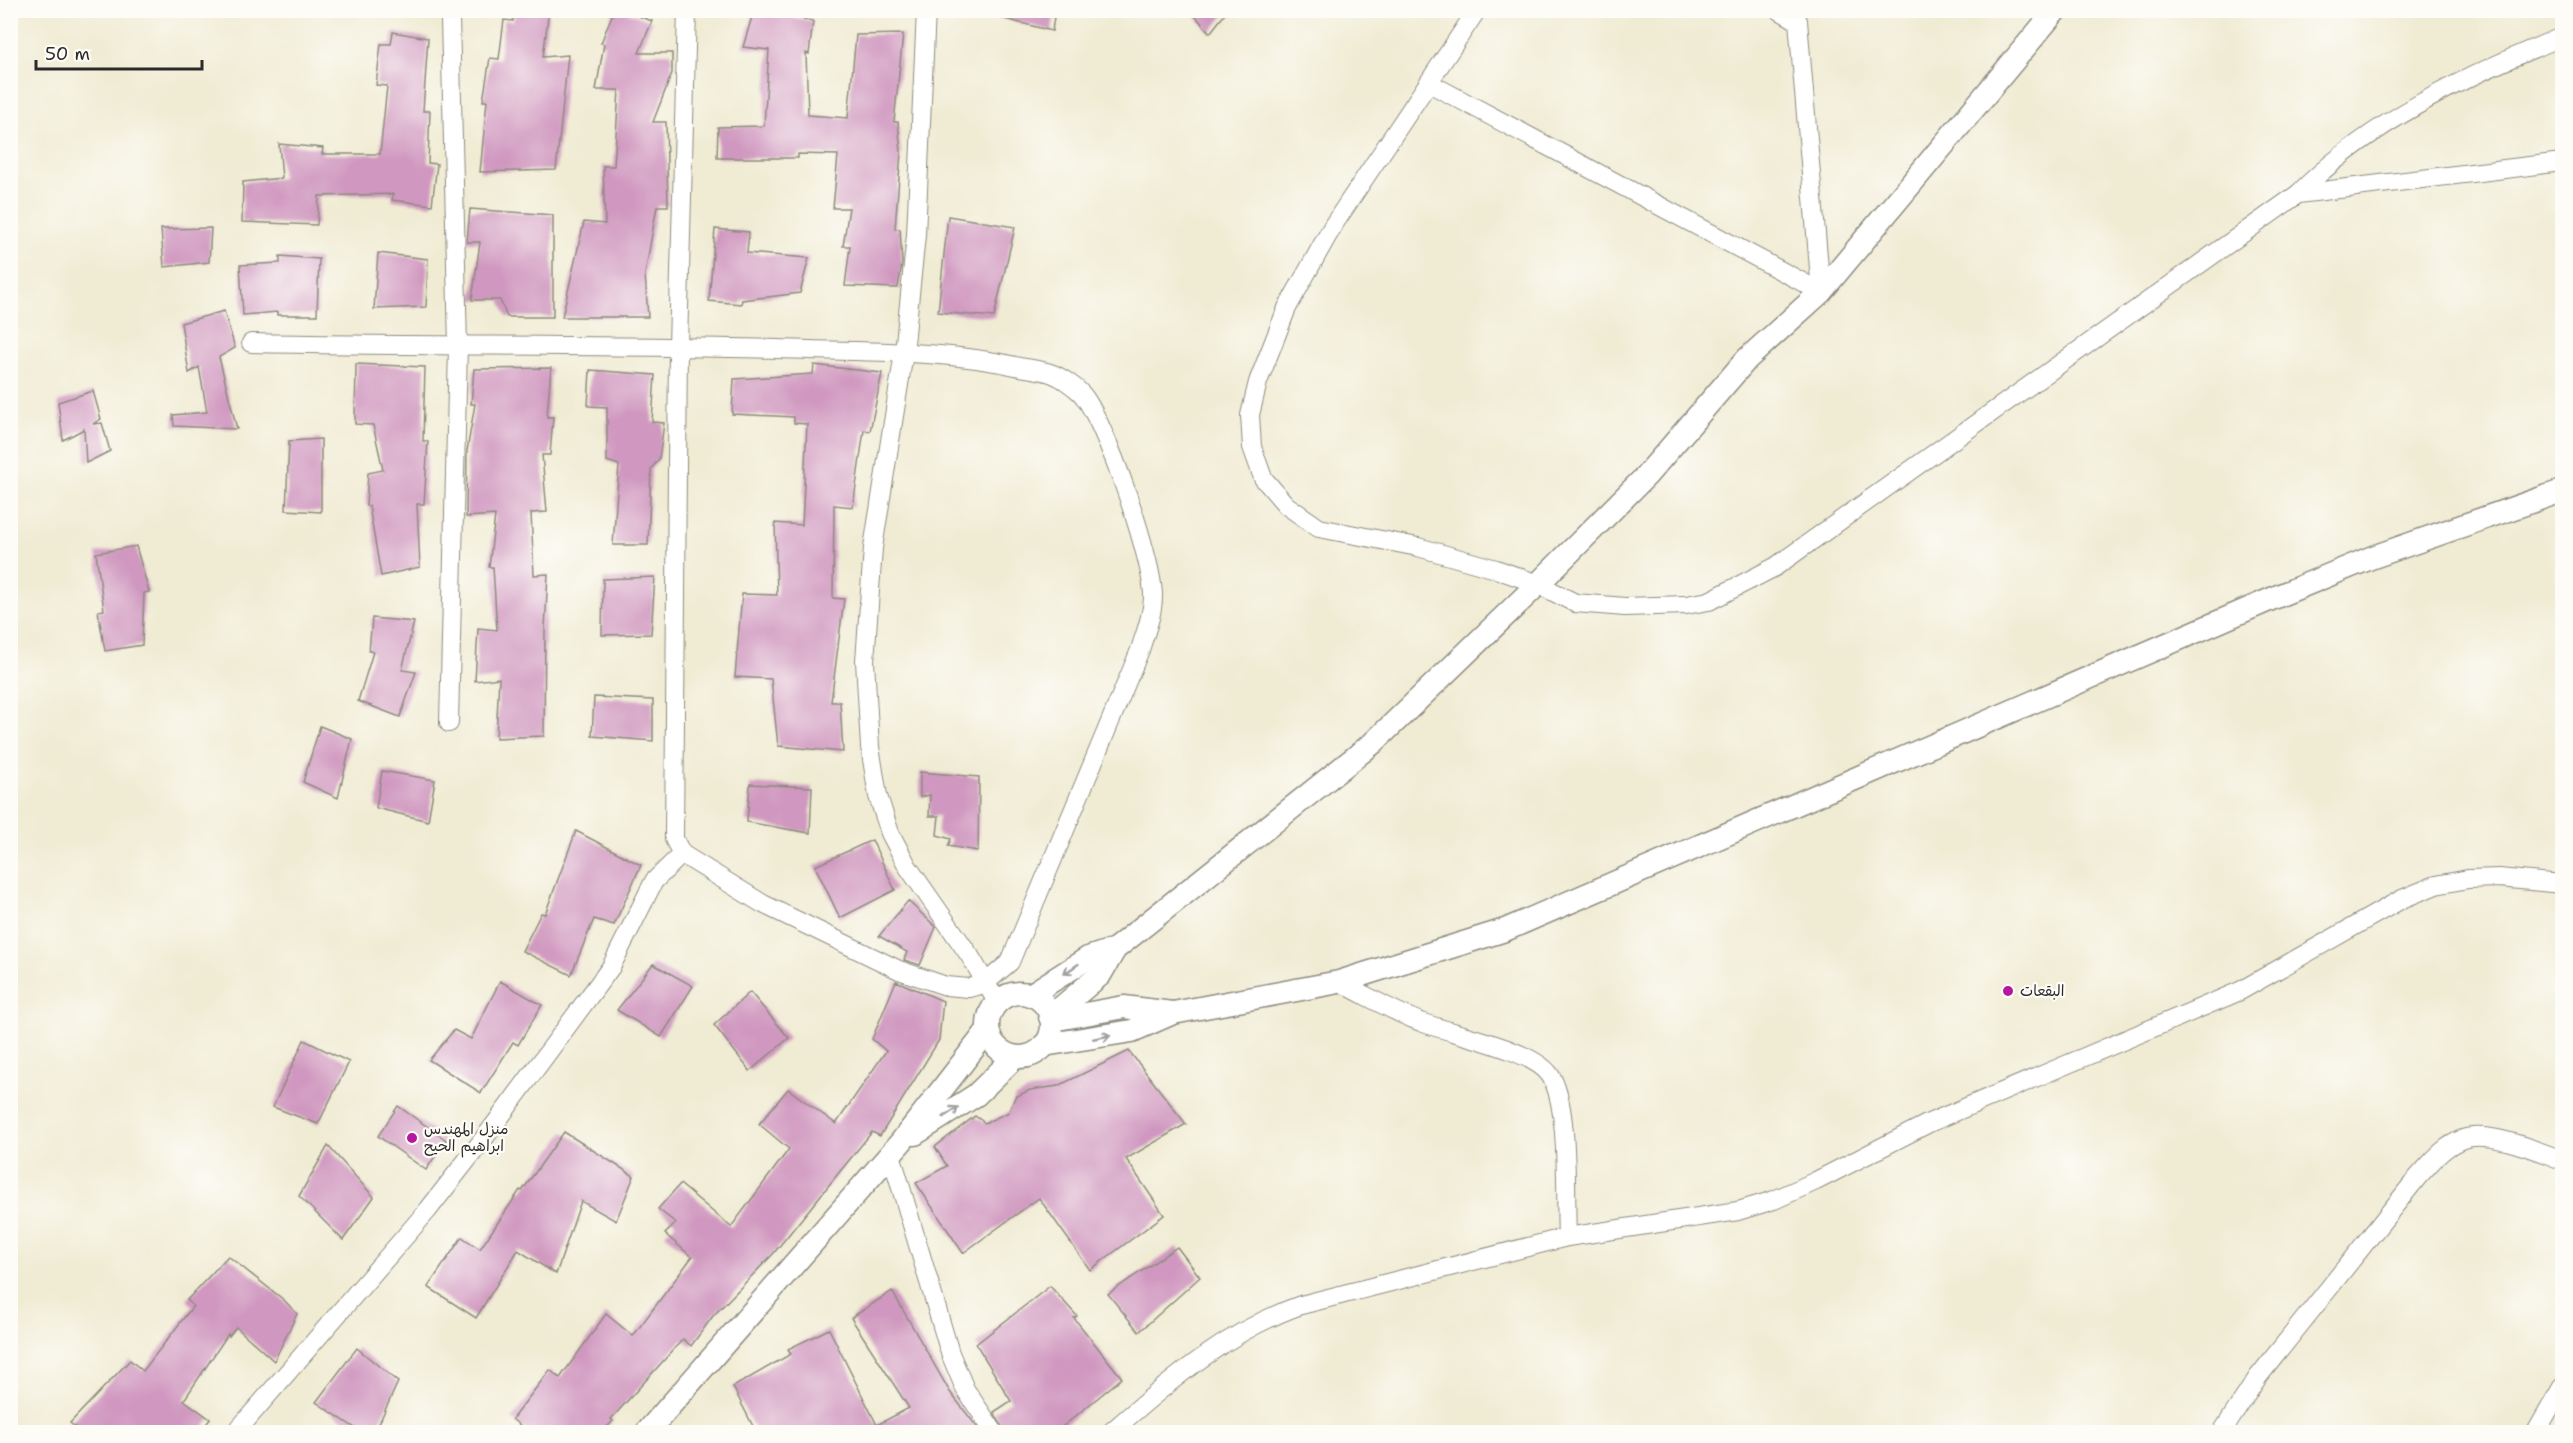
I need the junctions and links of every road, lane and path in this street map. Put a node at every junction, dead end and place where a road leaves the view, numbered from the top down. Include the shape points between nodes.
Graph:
1 (687, 10) edge
2 (926, 10) edge
3 (1477, 10) edge
4 (1779, 10) edge
5 (2056, 10) edge
6 (450, 18) dead end
7 (2562, 37) edge
8 (1429, 83) junction
9 (2562, 162) edge
10 (2298, 194) junction
11 (1821, 292) junction
12 (251, 343) dead end
13 (678, 346) junction
14 (458, 347) junction
15 (904, 353) junction
16 (2562, 491) edge
17 (1538, 584) junction
18 (449, 723) dead end
19 (682, 854) junction
20 (2562, 884) edge
21 (1115, 949) junction
22 (1339, 982) junction
23 (984, 984) junction
24 (1030, 995) junction
25 (997, 1002) junction
26 (1173, 1013) junction
27 (1051, 1018) junction
28 (988, 1030) junction
29 (1044, 1045) junction
30 (1015, 1057) junction
31 (896, 1148) junction
32 (2562, 1160) edge
33 (1567, 1237) junction
34 (2562, 1387) edge
35 (236, 1432) edge
36 (647, 1432) edge
37 (994, 1432) edge
38 (1111, 1432) edge
39 (2222, 1432) edge
40 (2536, 1432) edge

1 - 13 street
2 - 15 street via 916,235
3 - 8 street
4 - 11 street via 1798,21
5 - 11 street
6 - 14 street
7 - 10 street via 2516,55 2415,107 2324,167
8 - 11 street
8 - 17 street via 1334,225 1287,308 1258,382 1250,415 1252,447 1263,478 1286,505 1319,528 1419,547
9 - 10 street
10 - 17 street via 1775,567 1738,588 1710,601 1625,607 1575,603
11 - 17 street via 1747,359 1646,476
12 - 14 street
13 - 14 street
13 - 15 street
13 - 19 street via 674,839
14 - 18 street
15 - 23 street via 873,548 865,661 870,747 878,796 890,833
15 - 23 street via 991,360 1054,374 1080,392 1108,440 1136,523 1153,596 1140,650 1010,962
16 - 22 street via 2373,557 1504,930
17 - 21 street via 1373,743
19 - 23 street via 764,904 899,970 946,986 969,988
19 - 35 street via 654,881 611,967 429,1210
20 - 33 street via 2499,878 2436,885 2402,899 2240,991 1929,1123 1774,1200 1738,1211
21 -> 24 street via 1088,958
21 - 27 street via 1100,975
22 - 26 street
22 - 33 street via 1419,1022 1534,1061 1550,1074 1563,1114
23 - 25 street
24 - 25 street via 1015,993
24 - 27 street via 1042,1003
25 - 28 street via 988,1020
26 - 27 street via 1124,1007
29 -> 26 street via 1132,1031
27 - 29 street via 1051,1030
28 - 30 street via 997,1048
28 - 31 street
29 - 30 street via 1034,1054
31 -> 30 street via 976,1095
31 - 36 street
31 - 37 street via 950,1353 965,1389
32 - 39 street via 2500,1139 2464,1138 2442,1151 2258,1377
33 - 38 street via 1276,1314 1244,1329
34 - 40 street

